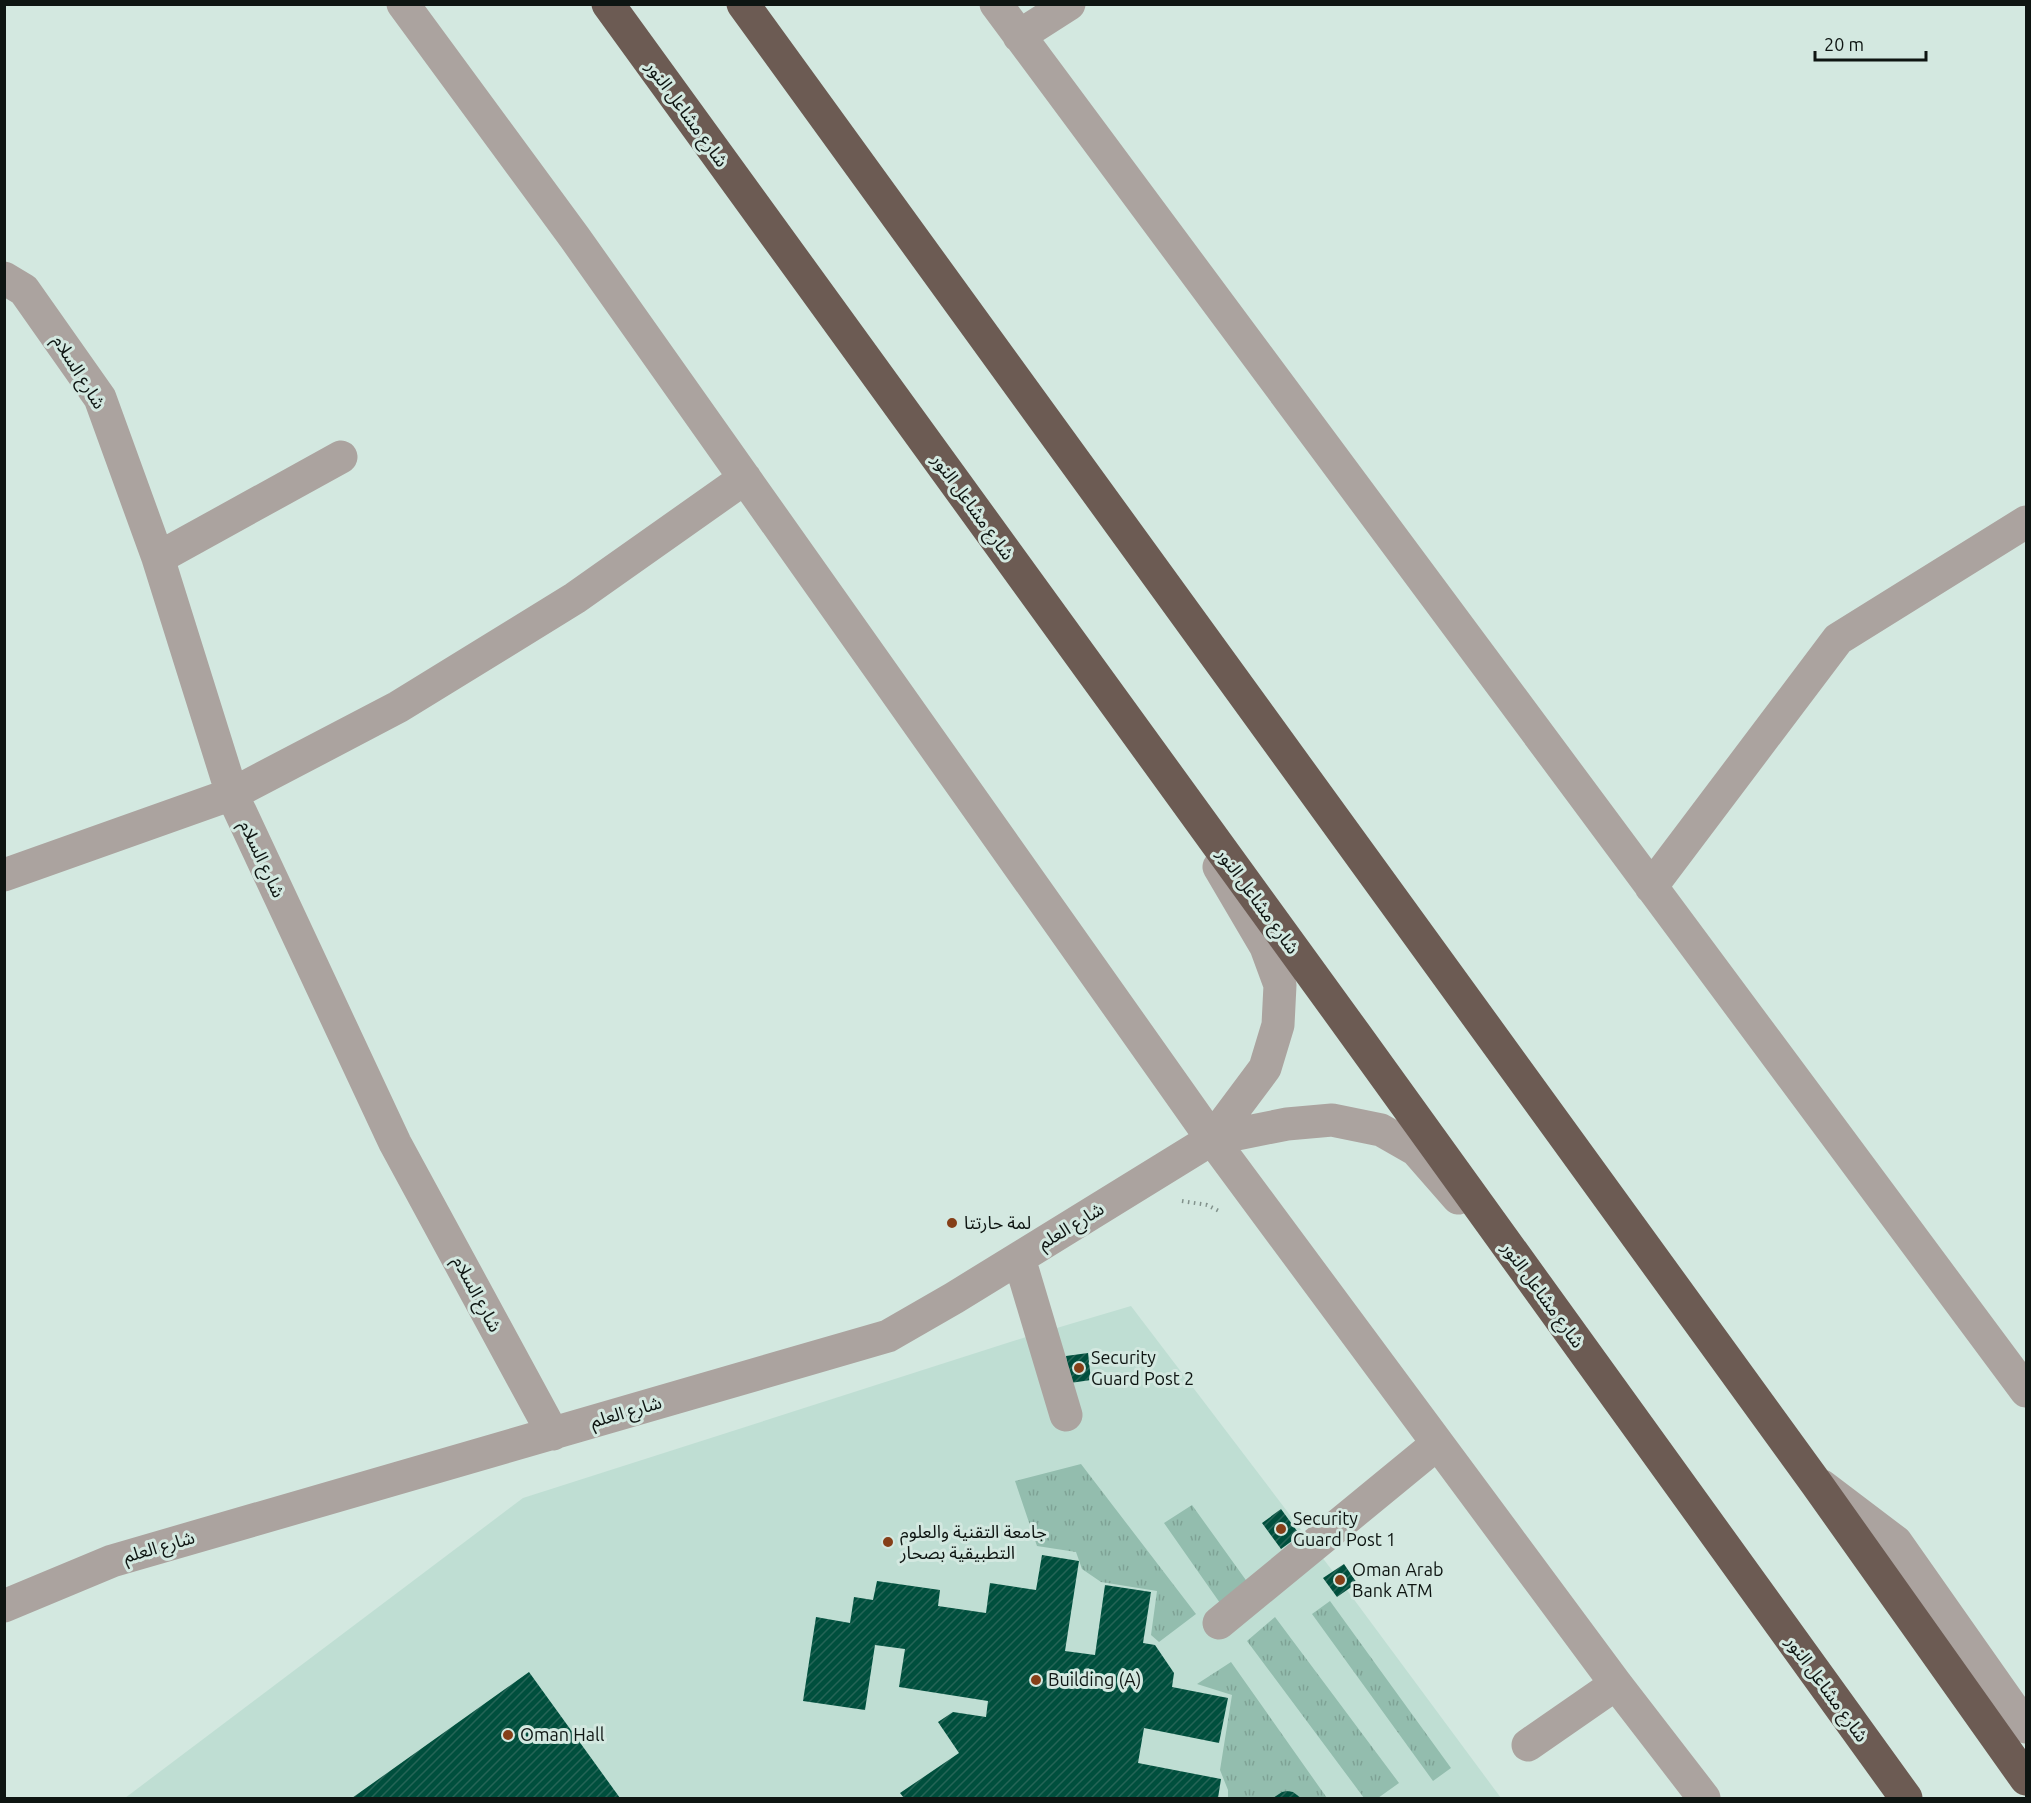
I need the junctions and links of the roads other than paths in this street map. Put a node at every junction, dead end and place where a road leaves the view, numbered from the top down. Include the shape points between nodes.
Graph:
1 (403, 4) edge
2 (608, 4) edge
3 (743, 4) edge
4 (996, 4) edge
5 (1069, 4) edge
6 (1019, 36) junction
7 (4, 278) edge
8 (341, 457) dead end
9 (745, 478) junction
10 (2026, 522) edge
11 (158, 558) junction
12 (1162, 768) junction
13 (232, 794) junction
14 (4, 875) edge
15 (1651, 887) junction
16 (1212, 1140) junction
17 (1019, 1258) junction
18 (1538, 1288) junction
19 (2026, 1391) edge
20 (1066, 1415) dead end
21 (552, 1434) junction
22 (1437, 1444) junction
23 (1816, 1483) junction
24 (4, 1606) edge
25 (1219, 1623) dead end
26 (1616, 1684) junction
27 (1649, 1727) junction
28 (2026, 1727) edge
29 (1528, 1745) dead end
30 (2026, 1779) edge
31 (1684, 1798) edge
32 (1704, 1798) edge
33 (1906, 1798) edge

1 - 9 street
2 - 12 highway, شارع مشاعل النور
3 - 23 highway
4 - 6 street
5 - 6 street
6 - 15 street
7 - 11 street, شارع السلام via 24,290 100,398
8 - 11 street
9 - 13 street via 565,604 398,707
9 - 16 street
10 - 15 street via 1838,639
11 - 13 street, شارع السلام
12 - 16 street via 1266,947 1280,985 1278,1025 1265,1068
12 - 18 highway, شارع مشاعل النور
13 - 14 street
13 - 21 street, شارع السلام via 395,1143
15 - 19 street
16 - 17 street, شارع العلم
16 - 18 street via 1287,1124 1332,1120 1381,1130 1416,1150
16 - 22 street
17 - 20 street
17 - 21 street, شارع العلم via 888,1336
18 - 33 highway, شارع مشاعل النور
21 - 24 street, شارع العلم via 112,1561
22 - 25 street
22 - 26 street
23 - 28 street via 1896,1542
23 - 30 highway
26 - 27 street
26 - 29 street
27 - 31 street
27 - 32 street

